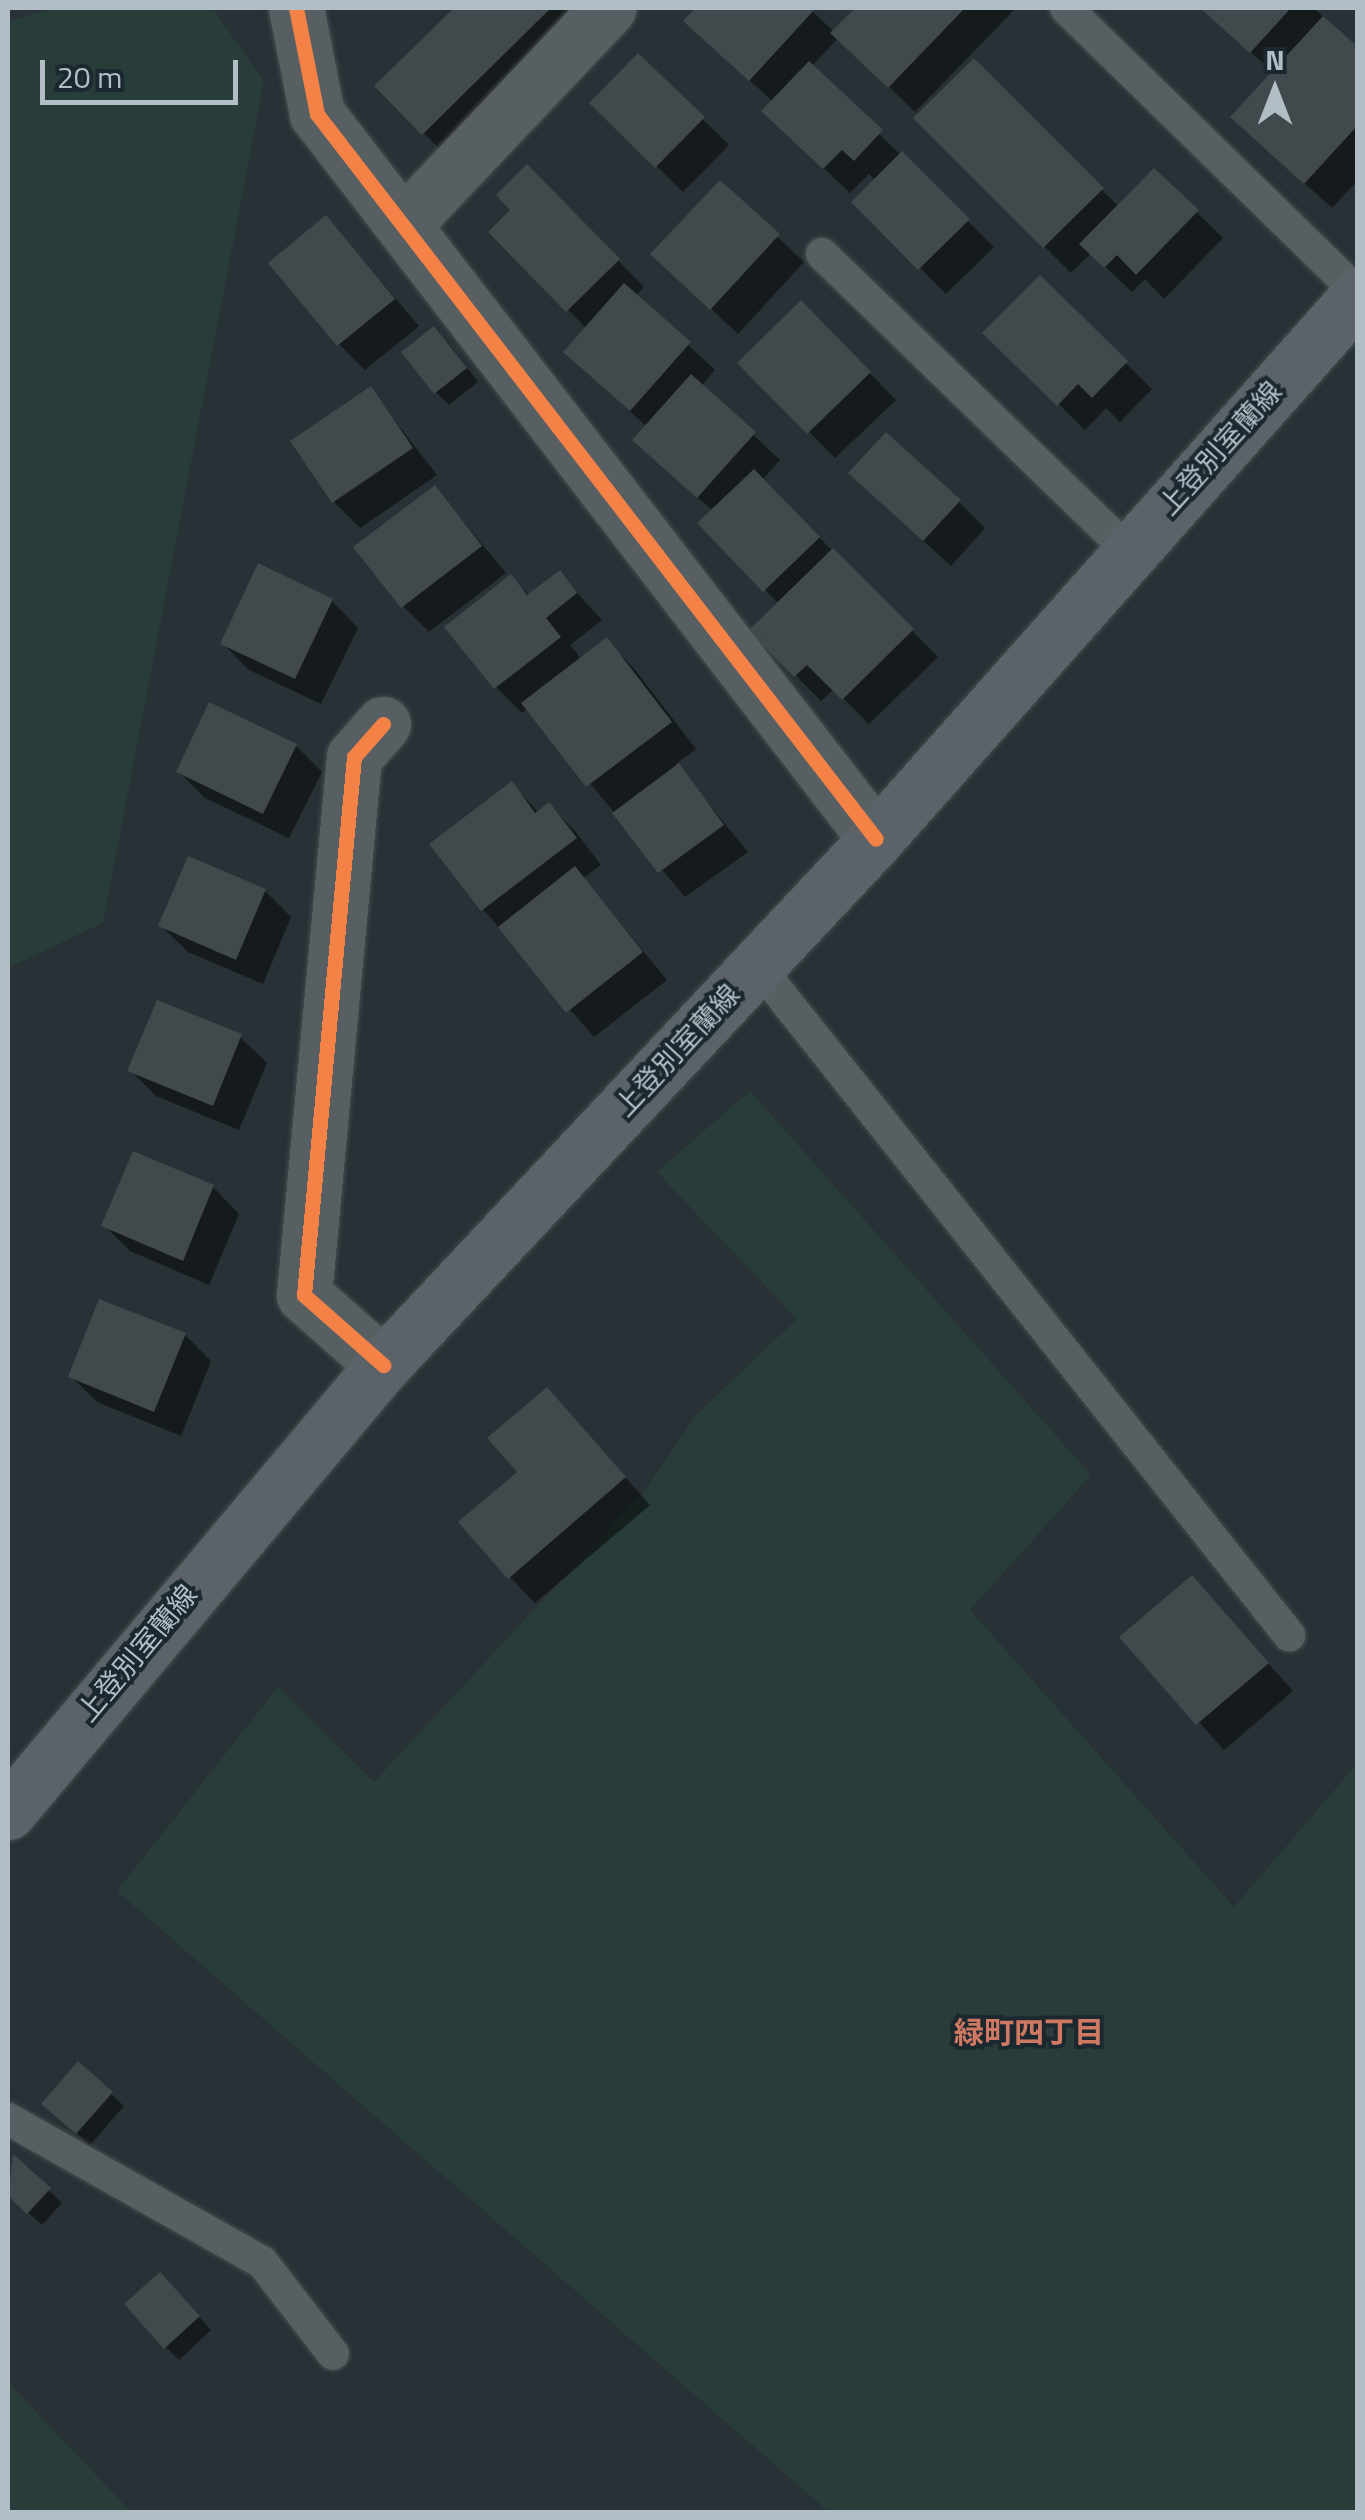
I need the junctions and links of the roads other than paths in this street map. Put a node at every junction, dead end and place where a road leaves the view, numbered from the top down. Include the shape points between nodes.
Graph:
1 (296, 8) edge
2 (608, 8) edge
3 (1066, 8) edge
4 (403, 226) junction
5 (822, 254) dead end
6 (1358, 294) edge
7 (1128, 551) junction
8 (383, 724) dead end
9 (876, 839) junction
10 (757, 964) junction
11 (383, 1365) junction
12 (1289, 1635) dead end
13 (10, 1806) edge
14 (8, 2119) edge
15 (333, 2354) dead end

1 - 4 street via 317,114
2 - 4 street
3 - 6 lane
4 - 9 street
5 - 7 lane
6 - 7 main road, 上登別室蘭線
7 - 9 main road, 上登別室蘭線
8 - 11 street via 354,757 304,1295
9 - 10 main road, 上登別室蘭線
10 - 11 main road, 上登別室蘭線
10 - 12 lane
11 - 13 main road, 上登別室蘭線
14 - 15 lane via 262,2262

